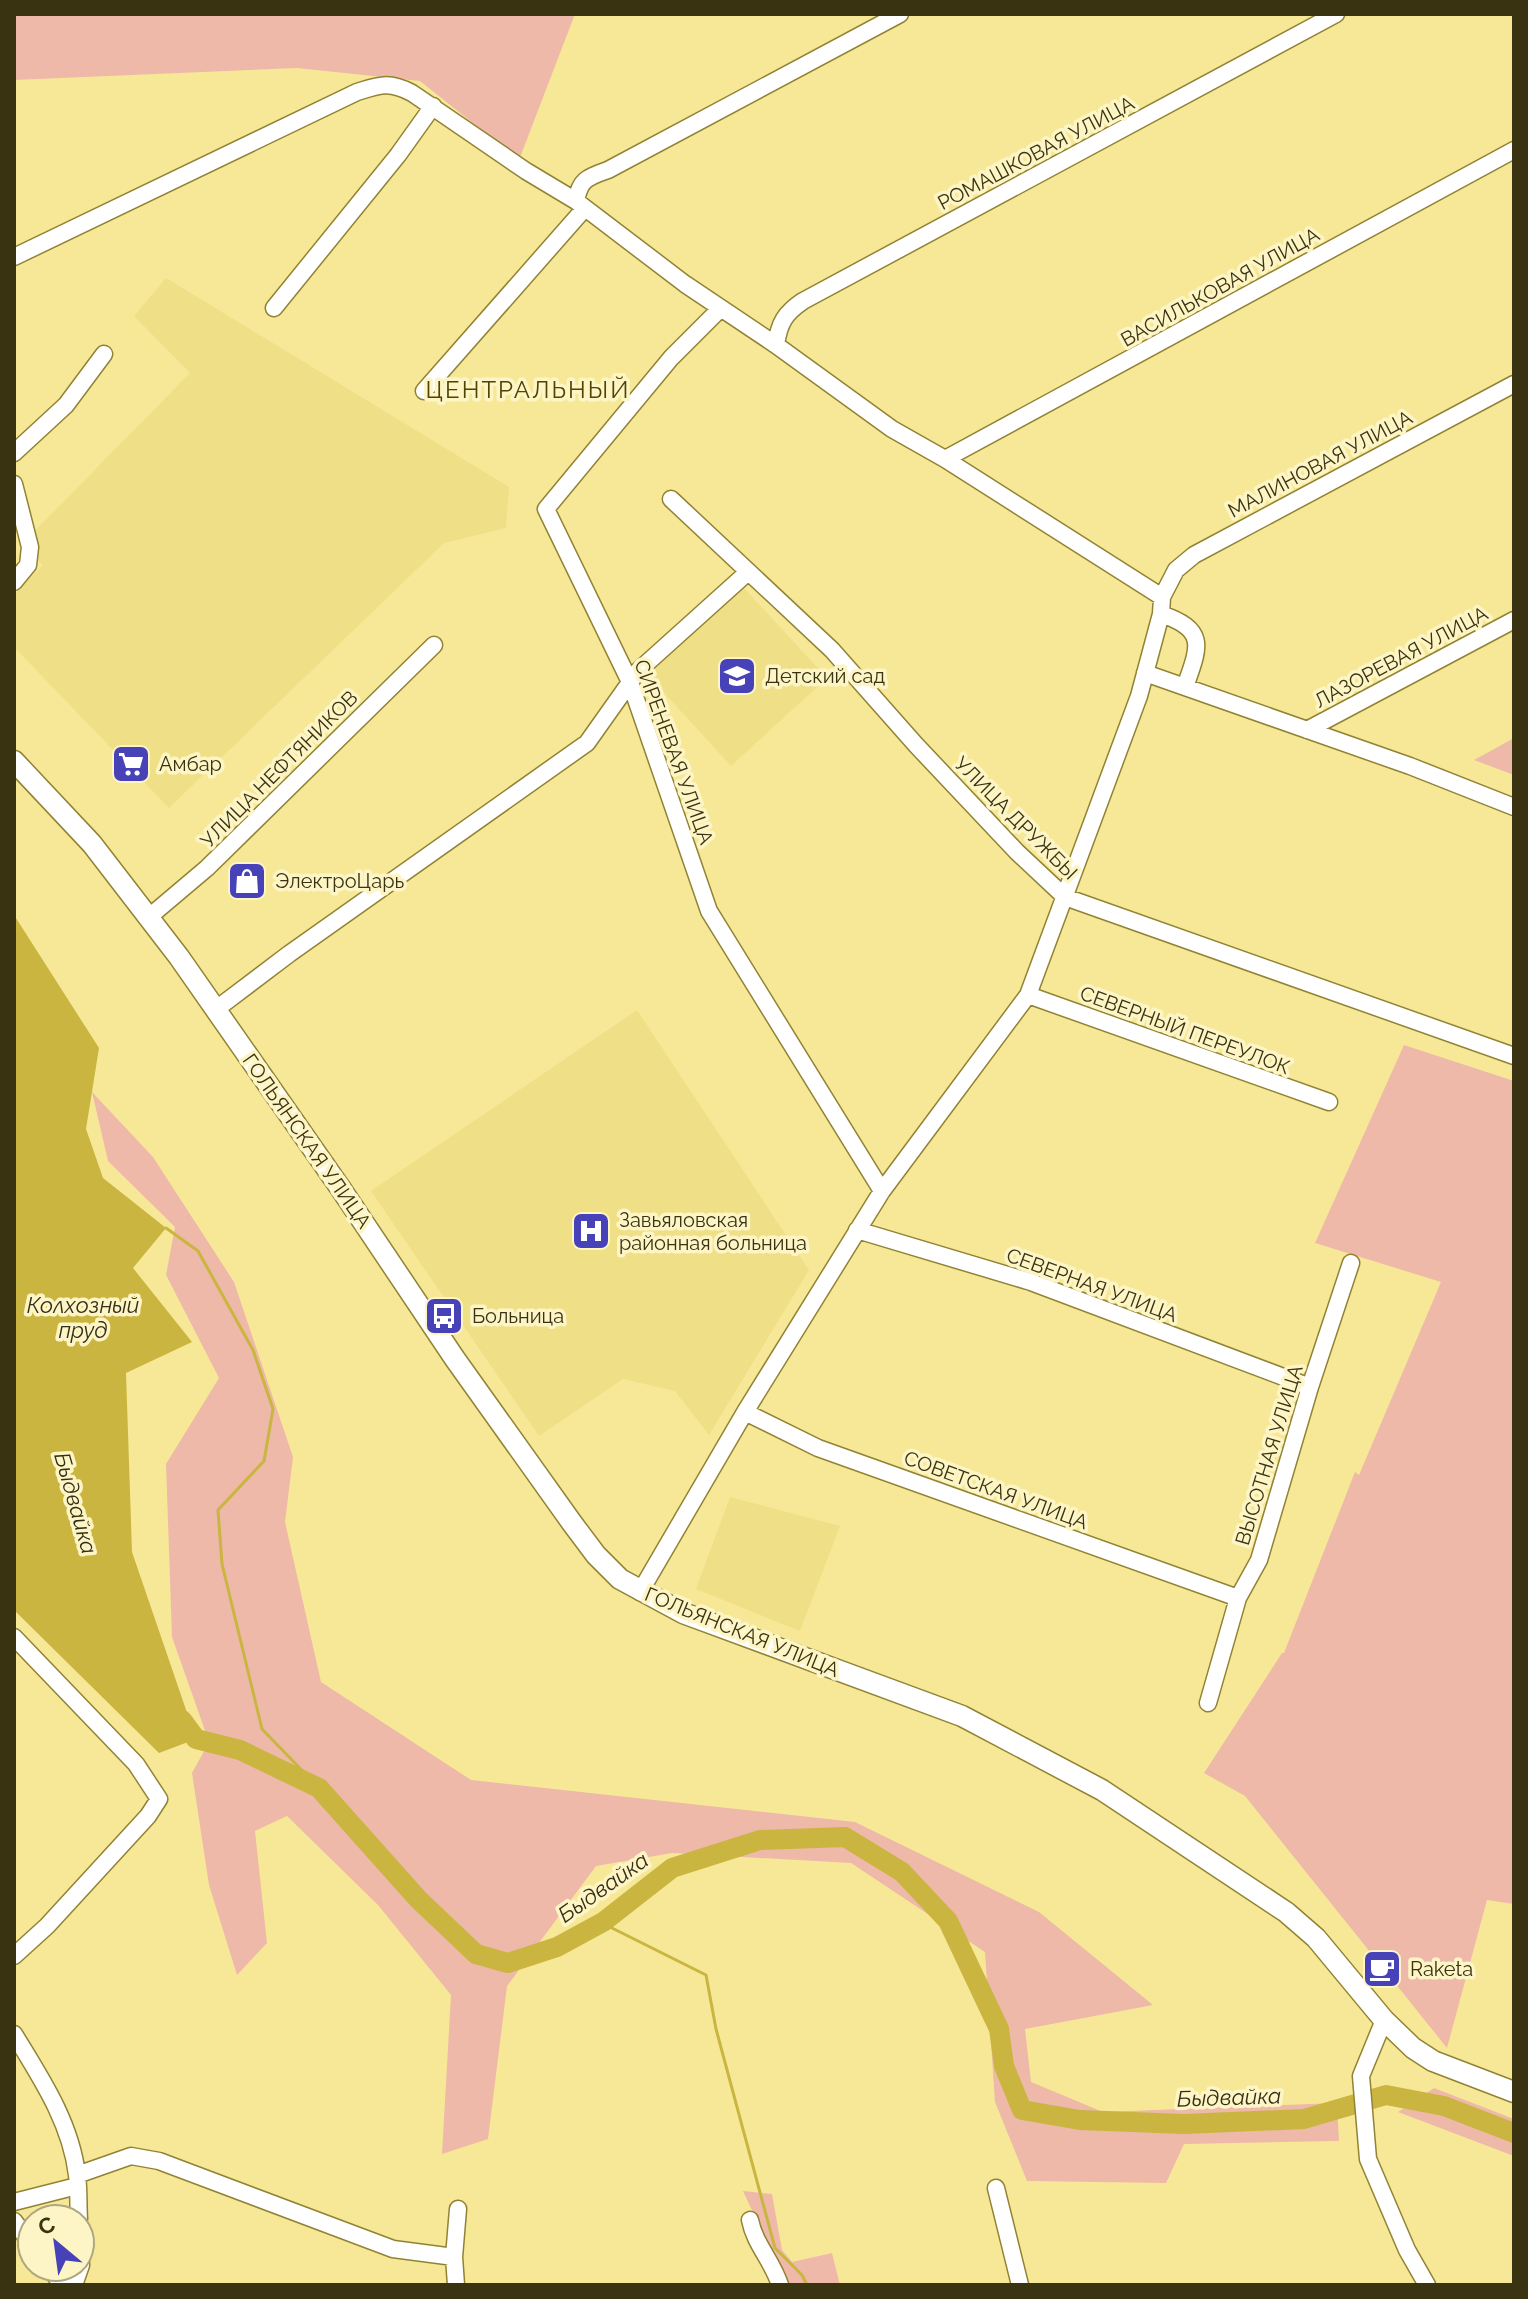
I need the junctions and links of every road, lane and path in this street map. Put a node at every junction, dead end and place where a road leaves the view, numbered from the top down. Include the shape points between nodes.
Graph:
1 (900, 14) edge
2 (1336, 14) edge
3 (433, 106) junction
4 (1514, 150) edge
5 (580, 205) junction
6 (14, 257) edge
7 (274, 308) dead end
8 (720, 309) junction
9 (776, 345) junction
10 (104, 354) dead end
11 (1514, 384) edge
12 (424, 391) dead end
13 (14, 453) edge
14 (945, 459) junction
15 (14, 484) edge
16 (671, 499) dead end
17 (748, 572) junction
18 (14, 582) edge
19 (1161, 605) junction
20 (1514, 620) edge
21 (434, 645) dead end
22 (1145, 673) junction
23 (630, 682) junction
24 (1185, 687) junction
25 (1307, 730) junction
26 (14, 761) edge
27 (1514, 807) edge
28 (1065, 897) junction
29 (149, 917) junction
30 (1028, 995) junction
31 (215, 1010) junction
32 (1514, 1056) edge
33 (1329, 1102) dead end
34 (882, 1191) junction
35 (857, 1230) junction
36 (1351, 1263) dead end
37 (1310, 1387) junction
38 (745, 1412) junction
39 (640, 1592) junction
40 (1238, 1598) junction
41 (14, 1637) edge
42 (1208, 1703) dead end
43 (14, 1956) edge
44 (1384, 2020) junction
45 (14, 2034) edge
46 (1514, 2092) edge
47 (77, 2180) junction
48 (996, 2188) dead end
49 (14, 2202) edge
50 (78, 2203) edge
51 (458, 2209) dead end
52 (750, 2220) dead end
53 (454, 2257) junction
54 (456, 2285) edge
55 (780, 2285) edge
56 (1020, 2285) edge
57 (1427, 2285) edge

1 - 5 street via 586,177 580,184
2 - 9 street, РОМАШКОВАЯ УЛИЦА via 803,301 787,312
3 - 5 street
3 - 6 street via 395,84 357,92
3 - 7 street
4 - 14 street, ВАСИЛЬКОВАЯ УЛИЦА
5 - 8 street
5 - 12 street
8 - 9 street
8 - 23 street, СИРЕНЕВАЯ УЛИЦА via 671,358 546,509
9 - 14 street via 892,429
10 - 13 street via 66,405
11 - 19 street, МАЛИНОВАЯ УЛИЦА via 1194,555 1176,570
14 - 19 street
15 - 18 street via 30,547 28,565
16 - 17 street, УЛИЦА ДРУЖБЫ
17 - 23 street
17 - 28 street, УЛИЦА ДРУЖБЫ via 832,650
19 - 22 street, МАЛИНОВАЯ УЛИЦА
19 - 24 street via 1194,635 1197,652
20 - 25 street, ЛАЗОРЕВАЯ УЛИЦА
21 - 29 street, УЛИЦА НЕФТЯНИКОВ via 207,868
22 - 24 street
22 - 28 street, МАЛИНОВАЯ УЛИЦА
23 - 31 street via 587,743
23 - 34 street, СИРЕНЕВАЯ УЛИЦА via 709,911
24 - 25 street
25 - 27 street
26 - 29 main road, ГОЛЬЯНСКАЯ УЛИЦА via 92,844
28 - 30 street, МАЛИНОВАЯ УЛИЦА
28 - 32 street, УЛИЦА ДРУЖБЫ
29 - 31 main road, ГОЛЬЯНСКАЯ УЛИЦА
30 - 33 street, СЕВЕРНЫЙ ПЕРЕУЛОК
30 - 34 street, МАЛИНОВАЯ УЛИЦА
31 - 39 main road, ГОЛЬЯНСКАЯ УЛИЦА via 572,1523 613,1573
34 - 35 street, МАЛИНОВАЯ УЛИЦА
35 - 37 street, СЕВЕРНАЯ УЛИЦА via 1031,1282
35 - 38 street, МАЛИНОВАЯ УЛИЦА
36 - 37 street, ВЫСОТНАЯ УЛИЦА
37 - 40 street, ВЫСОТНАЯ УЛИЦА via 1259,1560
38 - 39 street, МАЛИНОВАЯ УЛИЦА
38 - 40 street, СОВЕТСКАЯ УЛИЦА via 818,1448
39 - 44 main road, ГОЛЬЯНСКАЯ УЛИЦА via 683,1613 962,1716 1102,1790 1286,1912 1316,1938
40 - 42 street, ВЫСОТНАЯ УЛИЦА
41 - 43 street via 136,1764 159,1799
44 - 46 main road, ГОЛЬЯНСКАЯ УЛИЦА via 1433,2061
44 - 57 street via 1361,2076 1368,2159
45 - 47 street via 58,2109
47 - 49 street
47 - 50 street
47 - 53 street via 131,2156 159,2161 393,2249
48 - 56 street
51 - 53 street
52 - 55 street via 753,2238 774,2266
53 - 54 street

